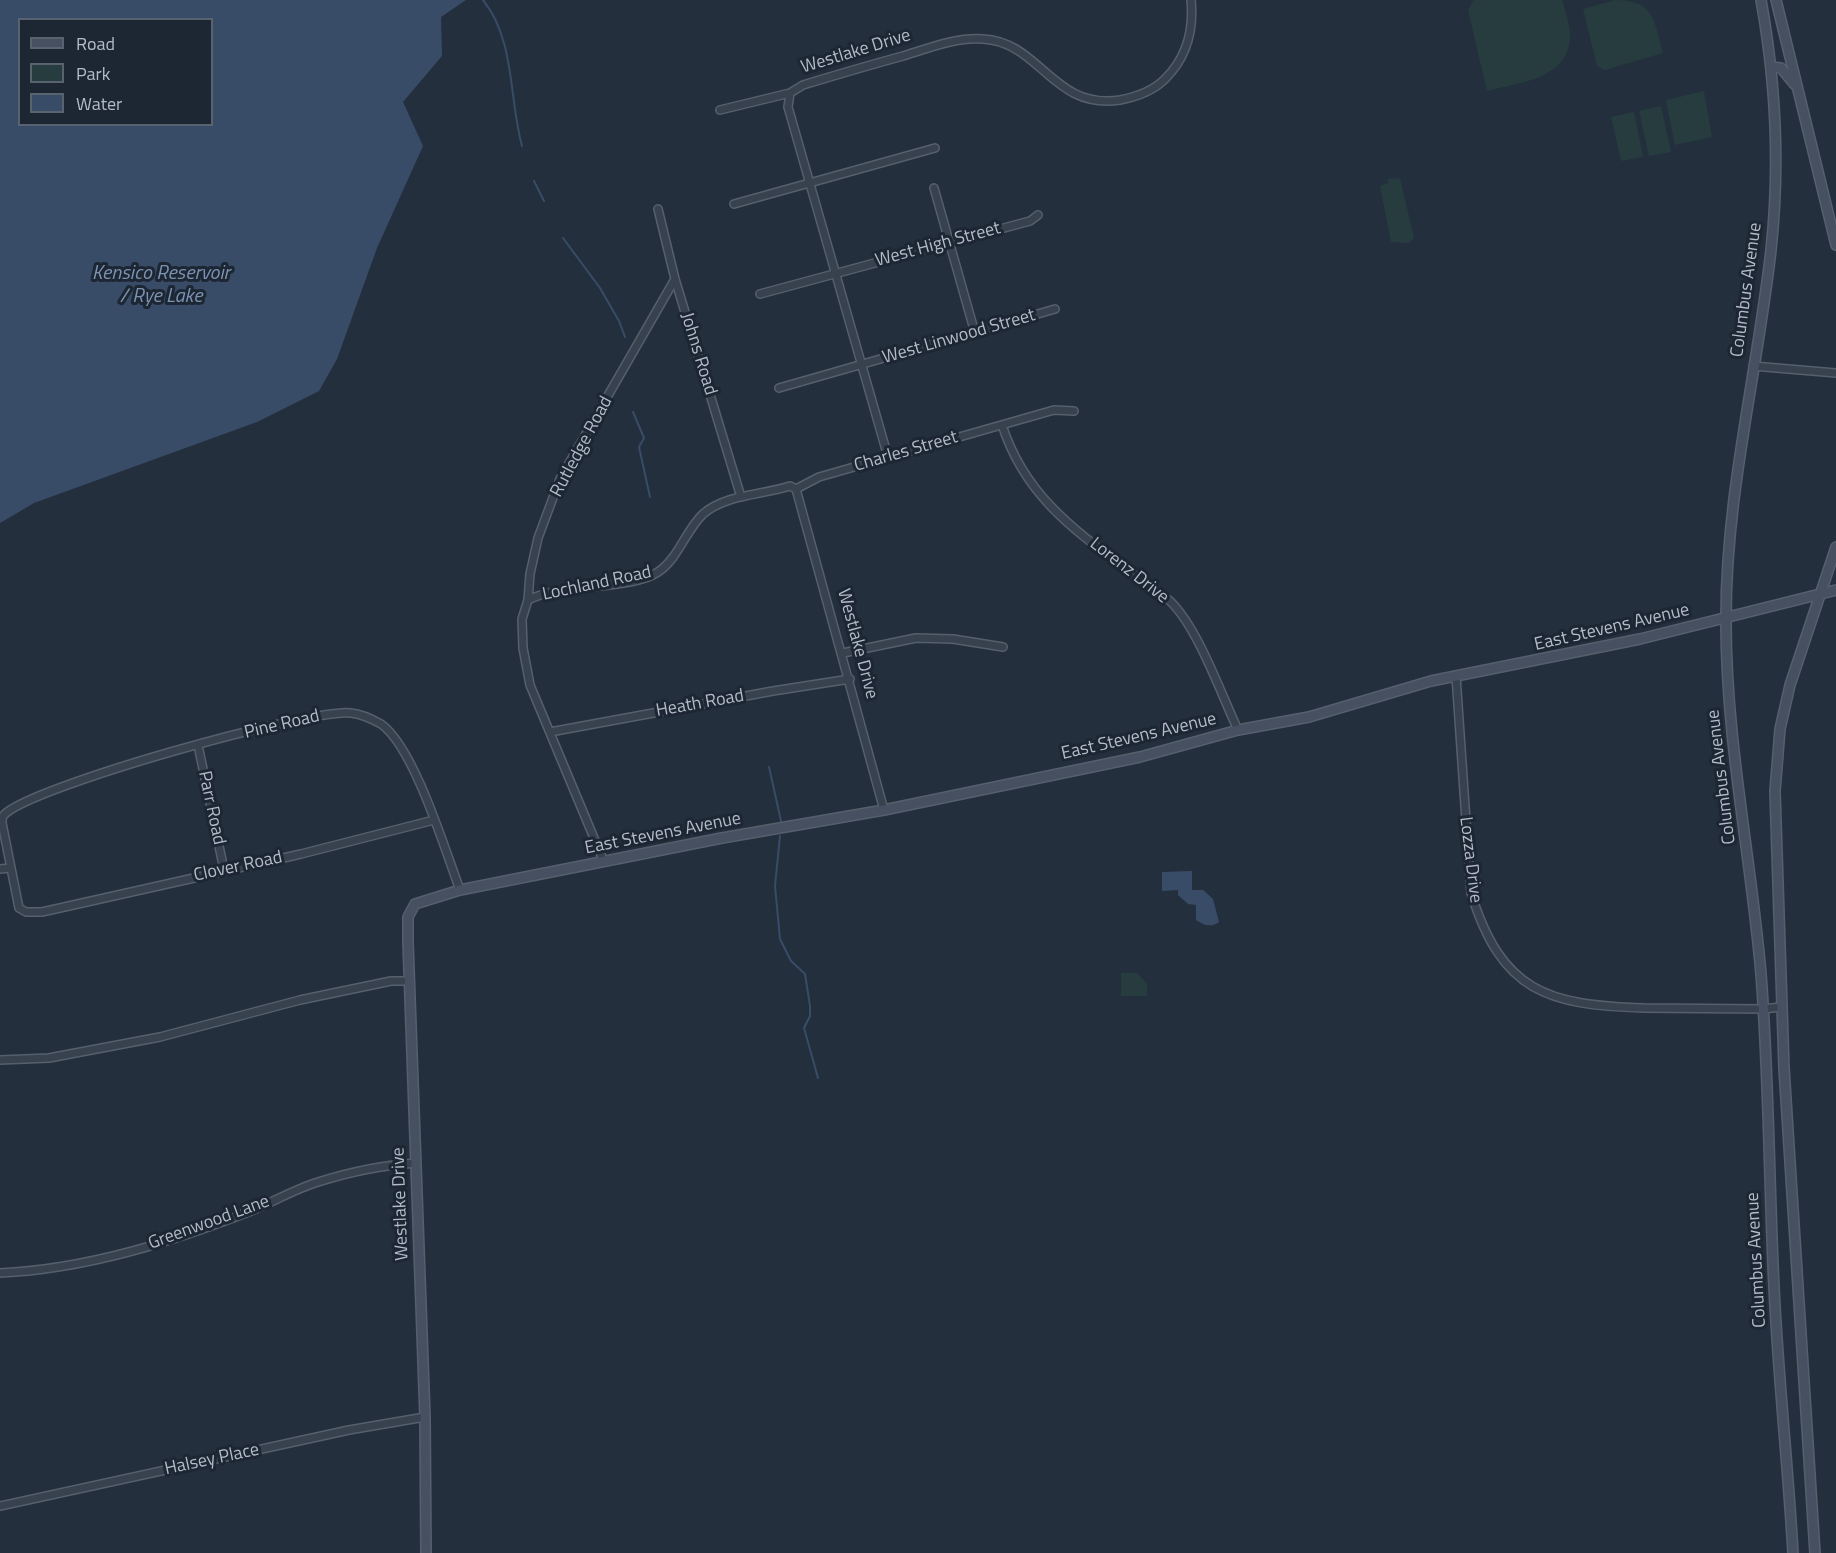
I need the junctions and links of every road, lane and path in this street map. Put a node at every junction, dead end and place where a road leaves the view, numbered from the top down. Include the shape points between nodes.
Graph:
1 (1191, 0) edge
2 (1761, 0) edge
3 (1776, 0) edge
4 (1771, 67) junction
5 (1800, 92) junction
6 (790, 93) junction
7 (720, 110) dead end
8 (935, 148) dead end
9 (810, 182) junction
10 (934, 188) dead end
11 (734, 204) dead end
12 (658, 209) dead end
13 (1038, 215) dead end
14 (949, 242) junction
15 (1836, 245) edge
16 (836, 273) junction
17 (675, 279) junction
18 (760, 294) dead end
19 (1055, 309) dead end
20 (975, 333) junction
21 (862, 365) junction
22 (1753, 366) junction
23 (1836, 373) edge
24 (779, 388) dead end
25 (1074, 411) dead end
26 (1002, 425) junction
27 (888, 457) junction
28 (796, 489) junction
29 (741, 497) junction
30 (1836, 547) edge
31 (1836, 590) edge
32 (1820, 595) junction
33 (528, 600) junction
34 (1726, 619) junction
35 (1004, 647) dead end
36 (843, 653) junction
37 (1456, 676) junction
38 (850, 679) junction
39 (1238, 730) junction
40 (550, 732) junction
41 (198, 746) junction
42 (884, 810) junction
43 (434, 820) junction
44 (604, 862) junction
45 (10, 868) junction
46 (0, 869) edge
47 (224, 870) junction
48 (460, 890) junction
49 (410, 981) junction
50 (1781, 1007) junction
51 (1763, 1010) junction
52 (0, 1060) edge
53 (416, 1163) junction
54 (0, 1273) edge
55 (425, 1417) junction
56 (0, 1506) edge
57 (426, 1553) edge
58 (1793, 1553) edge
59 (1815, 1553) edge

1 - 6 street, Westlake Drive via 1191,33 1178,64 1161,82 1126,99 1099,101 1075,95 1017,50 983,39 944,44 802,85
2 - 4 street, Columbus Avenue
3 - 5 street
4 - 5 street via 1781,68
4 - 22 street, Columbus Avenue via 1776,137 1774,206 1770,261
5 - 15 street
6 - 7 street
6 - 9 street, Westlake Drive via 788,107
8 - 9 street
9 - 11 street
9 - 16 street, Westlake Drive
10 - 14 street
12 - 17 street, Johns Road
13 - 14 street, West High Street via 1030,221
14 - 16 street, West High Street
14 - 20 street
16 - 18 street, West High Street
16 - 21 street, Westlake Drive
17 - 29 street, Johns Road
17 - 33 street, Rutledge Road via 560,479 532,560
19 - 20 street, West Linwood Street
20 - 21 street, West Linwood Street
21 - 24 street, West Linwood Street
21 - 27 street, Westlake Drive
22 - 23 street
22 - 34 street, Columbus Avenue via 1735,487
25 - 26 street, Charles Street via 1054,410
26 - 27 street, Charles Street
26 - 39 street, Lorenz Drive via 1019,469 1037,494 1180,613
27 - 28 street, Charles Street via 819,477
28 - 29 street, Charles Street via 790,486
28 - 36 street, Westlake Drive
29 - 33 street, Lochland Road via 702,515 659,572 642,579
30 - 32 street
31 - 32 street, East Stevens Avenue
32 - 34 street, East Stevens Avenue
32 - 50 street via 1790,685 1778,752 1775,806
33 - 40 street, Rutledge Road via 522,619 525,662 530,685
34 - 37 street, East Stevens Avenue
34 - 51 street, Columbus Avenue via 1733,743
35 - 36 street via 916,638
36 - 38 street, Westlake Drive
37 - 39 street, East Stevens Avenue via 1402,688 1310,717
37 - 51 street, Lozza Drive via 1471,893 1482,928 1503,963 1539,992 1574,1004
38 - 40 street, Heath Road
38 - 42 street, Westlake Drive
39 - 42 street, East Stevens Avenue via 1140,757
40 - 44 street, Rutledge Road
41 - 43 street, Pine Road via 304,718 352,713 369,718 390,732 403,748
41 - 45 street, Pine Road via 87,778 8,812 2,823
41 - 47 street, Parr Road
42 - 44 street, East Stevens Avenue
43 - 47 street, Clover Road
43 - 48 street, Pine Road
44 - 48 street, East Stevens Avenue
45 - 46 street
45 - 47 street, Clover Road via 20,910 42,912
48 - 49 street, Westlake Drive via 420,900 411,908
49 - 52 street via 391,981 300,1000 160,1037 49,1058
49 - 53 street, Westlake Drive
50 - 51 street, Lozza Drive
50 - 59 street
51 - 58 street, Columbus Avenue via 1774,1292
53 - 54 street, Greenwood Lane via 317,1182 166,1242 79,1263
53 - 55 street, Westlake Drive
55 - 56 street, Halsey Place
55 - 57 street, Westlake Drive

